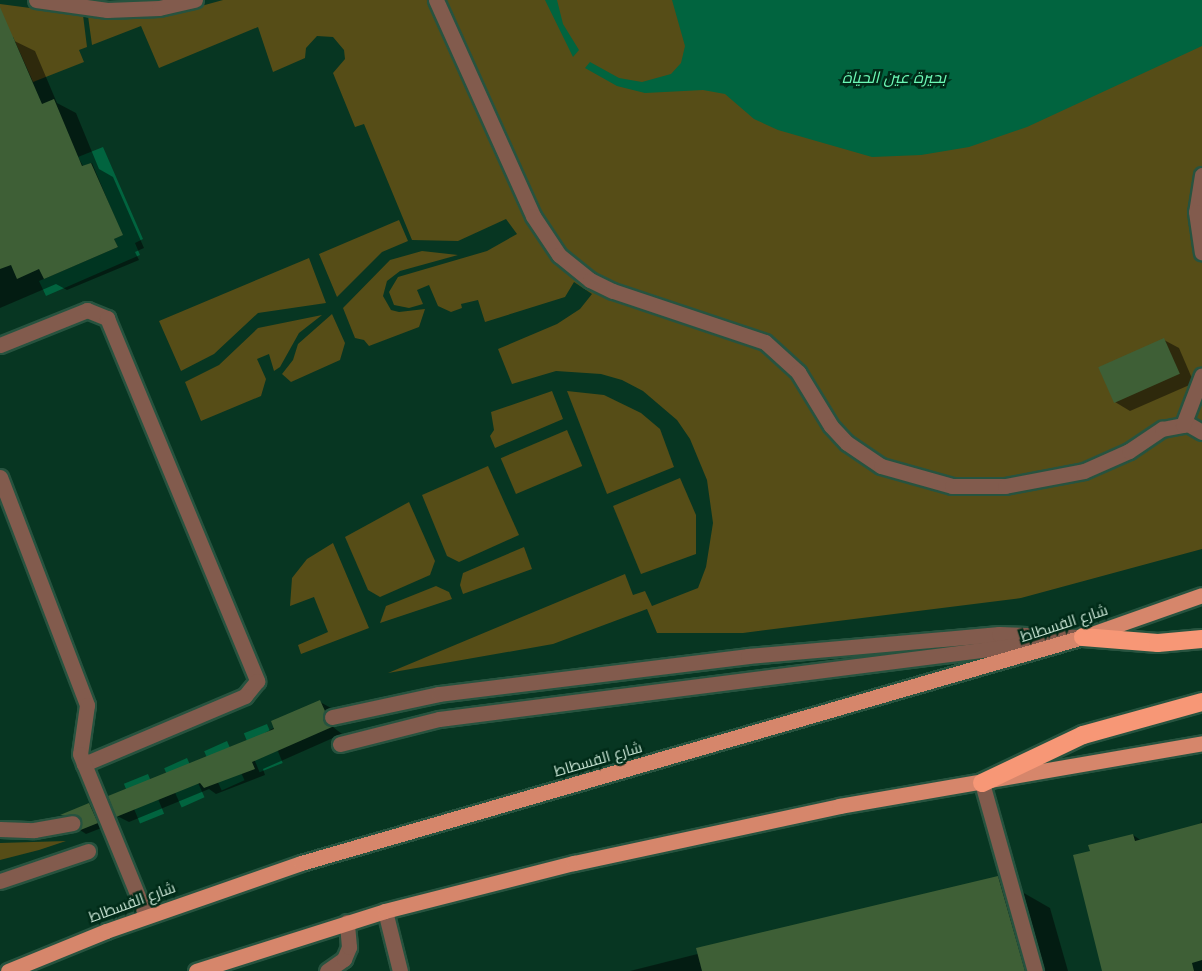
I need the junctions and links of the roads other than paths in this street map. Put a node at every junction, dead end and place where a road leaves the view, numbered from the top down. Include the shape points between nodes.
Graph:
1 (36, 0) edge
2 (195, 0) edge
3 (436, 0) edge
4 (1202, 175) edge
5 (1202, 253) edge
6 (0, 345) edge
7 (1202, 375) edge
8 (1183, 425) junction
9 (1202, 432) edge
10 (0, 477) edge
11 (1202, 595) edge
12 (1083, 637) junction
13 (1202, 639) edge
14 (1202, 702) edge
15 (332, 717) dead end
16 (1202, 743) edge
17 (340, 744) dead end
18 (84, 764) junction
19 (982, 783) junction
20 (72, 823) dead end
21 (0, 830) edge
22 (88, 851) dead end
23 (0, 881) edge
24 (385, 911) junction
25 (146, 916) junction
26 (347, 922) junction
27 (8, 971) edge
28 (196, 971) edge
29 (327, 971) edge
30 (400, 971) edge
31 (1035, 971) edge

1 - 2 street via 135,10
3 - 8 street via 534,216 560,255 590,280 613,291 765,342 798,372 831,426 847,443 881,466 952,486 1005,486 1084,471 1129,451 1162,429
4 - 5 street via 1196,212
6 - 18 street via 87,310 106,318 257,681 245,696
7 - 8 street
8 - 9 street
10 - 18 street via 85,696 88,714 79,745
11 - 12 main road, شارع الفسطاط
12 - 13 highway via 1158,643
12 - 15 street via 999,634 748,656 439,694
12 - 17 street via 439,718
12 - 25 main road, شارع الفسطاط via 301,863
14 - 19 highway via 1083,735
16 - 19 main road
18 - 25 street
19 - 24 main road via 706,834
19 - 31 street
20 - 21 street via 34,830
22 - 23 street
24 - 26 main road
24 - 30 street
25 - 27 main road, شارع الفسطاط
26 - 28 main road
26 - 29 street via 349,947 344,958

